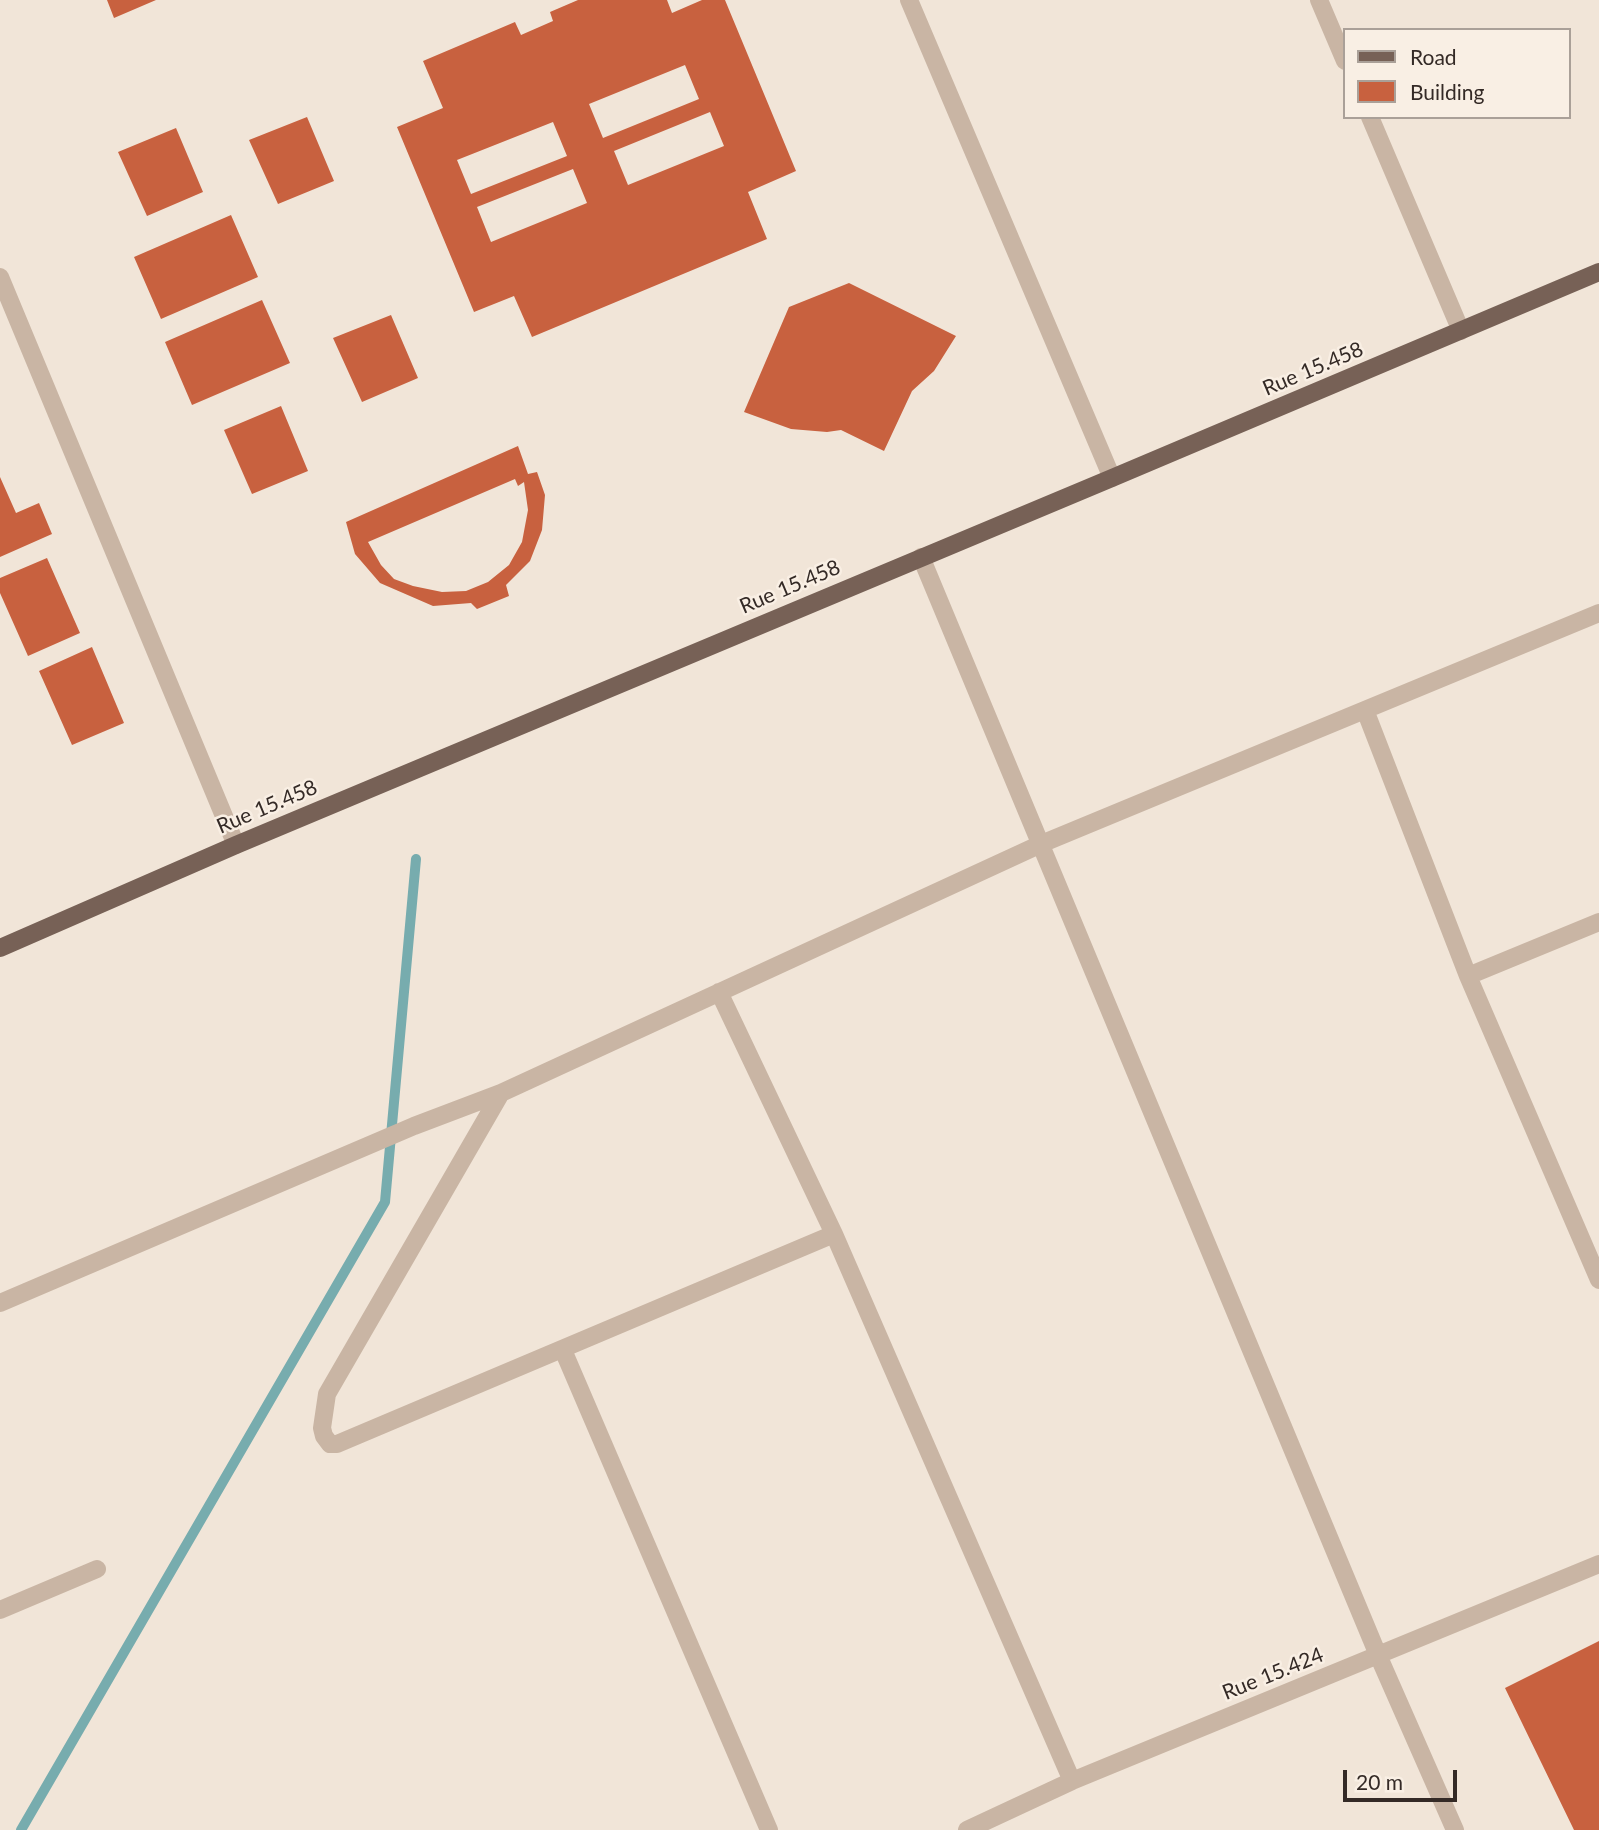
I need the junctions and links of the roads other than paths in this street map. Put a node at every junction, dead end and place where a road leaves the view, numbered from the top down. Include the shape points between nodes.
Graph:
1 (909, 0) edge
2 (1319, 0) edge
3 (1344, 59) edge
4 (1371, 119) edge
5 (1599, 272) edge
6 (0, 276) edge
7 (1461, 331) junction
8 (1112, 478) junction
9 (921, 557) junction
10 (1599, 613) edge
11 (1365, 710) junction
12 (1041, 844) junction
13 (236, 845) junction
14 (1599, 922) edge
15 (0, 948) edge
16 (1468, 976) junction
17 (719, 992) junction
18 (500, 1093) junction
19 (834, 1234) junction
20 (1591, 1235) edge
21 (1599, 1280) edge
22 (0, 1303) edge
23 (563, 1350) junction
24 (1599, 1564) edge
25 (97, 1569) dead end
26 (0, 1610) edge
27 (1378, 1656) junction
28 (1072, 1781) junction
29 (769, 1830) edge
30 (967, 1830) edge
31 (1455, 1830) edge

1 - 8 street
2 - 3 street
4 - 7 street
5 - 7 main road, Rue 15.458
6 - 13 street
7 - 8 main road, Rue 15.458
8 - 9 main road, Rue 15.458
9 - 12 street
9 - 13 main road, Rue 15.458
10 - 11 street
11 - 12 street
11 - 16 street
12 - 17 street
12 - 27 street
13 - 15 main road, Rue 15.458
14 - 16 street
16 - 20 street
17 - 18 street
17 - 19 street
18 - 22 street
18 - 23 street via 327,1394 321,1423 324,1436 337,1444
19 - 23 street
19 - 28 street
20 - 21 street
23 - 29 street
24 - 27 street, Rue 15.424
25 - 26 street
27 - 28 street, Rue 15.424
27 - 31 street
28 - 30 street, Rue 15.424

